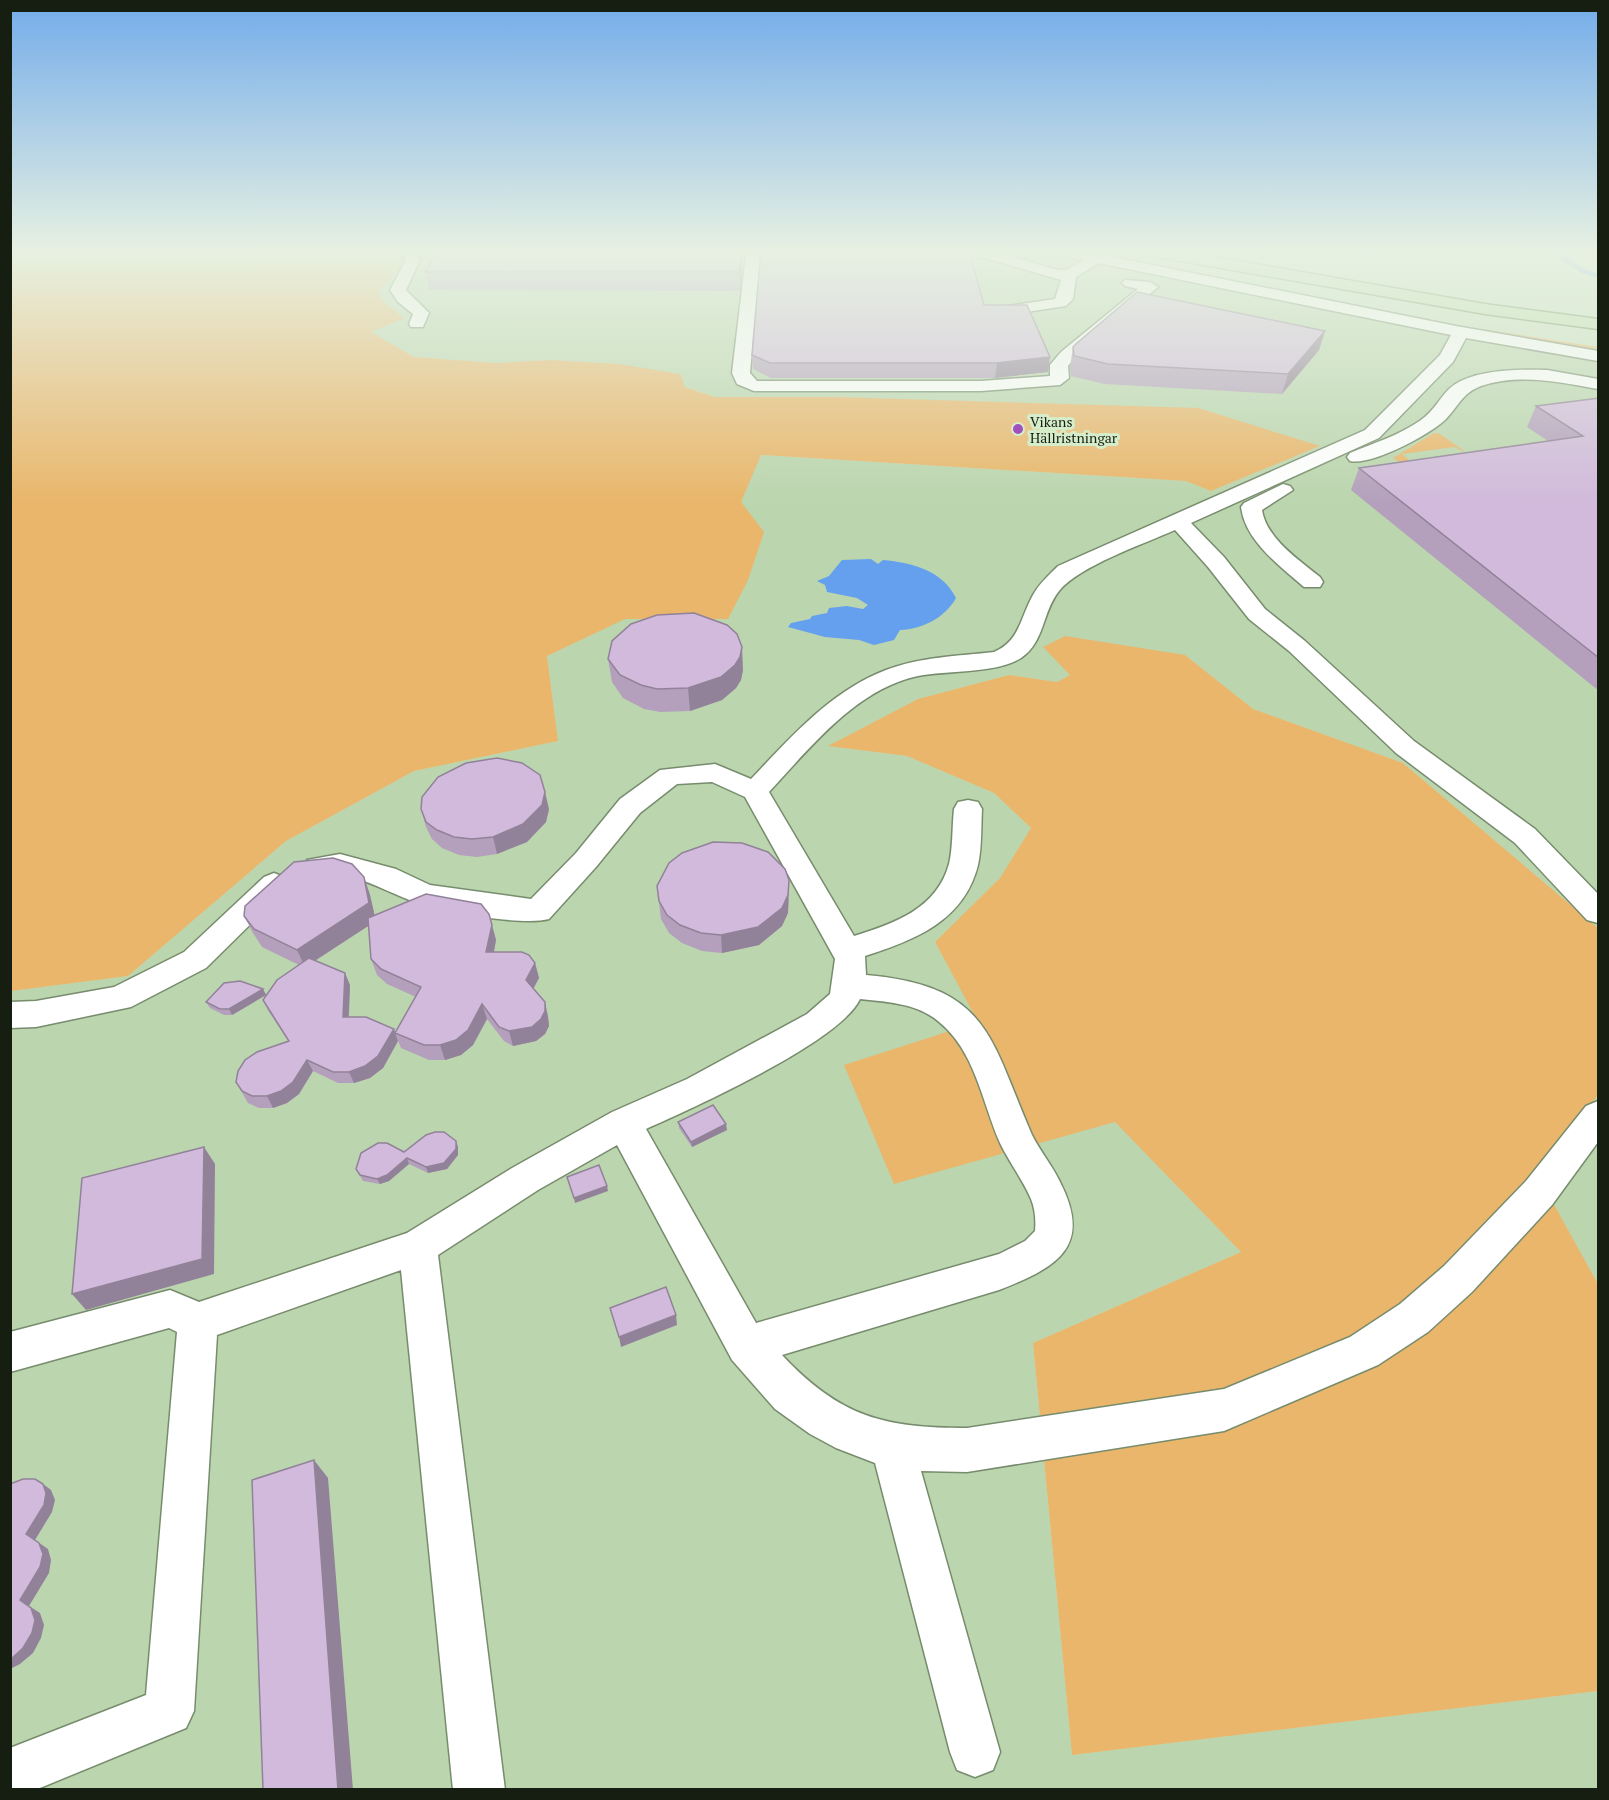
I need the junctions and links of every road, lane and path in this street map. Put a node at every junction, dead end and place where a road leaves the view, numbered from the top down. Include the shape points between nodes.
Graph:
1 (745, 334) edge
2 (1094, 334) edge
3 (1473, 334) edge
4 (1459, 336) dead end
5 (1599, 356) edge
6 (1599, 384) edge
7 (1178, 520) junction
8 (1312, 582) dead end
9 (755, 791) junction
10 (968, 809) dead end
11 (1599, 912) edge
12 (847, 950) junction
13 (849, 986) junction
14 (10, 1015) edge
15 (1599, 1116) edge
16 (624, 1123) junction
17 (418, 1247) junction
18 (198, 1322) junction
19 (746, 1346) junction
20 (10, 1352) edge
21 (892, 1445) junction
22 (975, 1752) dead end
23 (10, 1774) edge
24 (478, 1790) edge

1 - 2 street via 741,373 743,380 754,386 981,386 1054,381 1060,378 1059,365
3 - 5 street
4 - 7 street via 1447,358 1372,434
6 - 8 street via 1545,375 1477,383 1457,391 1440,414 1406,436 1251,507 1250,516 1257,529
7 - 9 street via 1066,572 1044,596 1028,638 1014,654 896,675 871,687 831,714
7 - 11 street via 1257,614 1405,747 1525,836
9 - 12 street
9 - 14 street via 715,773 670,776 630,806 538,911 423,894 386,876 340,864 292,869 195,960 120,998
10 - 12 street via 963,865 956,888 946,902 913,927
12 - 13 street via 851,959
13 - 16 street via 832,1013 795,1038
13 - 19 street via 919,996 960,1020 984,1063 1018,1143 1048,1194 1055,1221 1053,1234 1047,1246 1034,1257 999,1272
15 - 21 street via 1539,1193 1458,1279 1414,1318 1364,1351 1224,1410 966,1450
16 - 17 street via 525,1179
16 - 19 street
17 - 18 street
17 - 24 street
18 - 20 street via 170,1309
18 - 23 street via 169,1711
19 - 21 street via 790,1394 825,1419 851,1433
21 - 22 street

